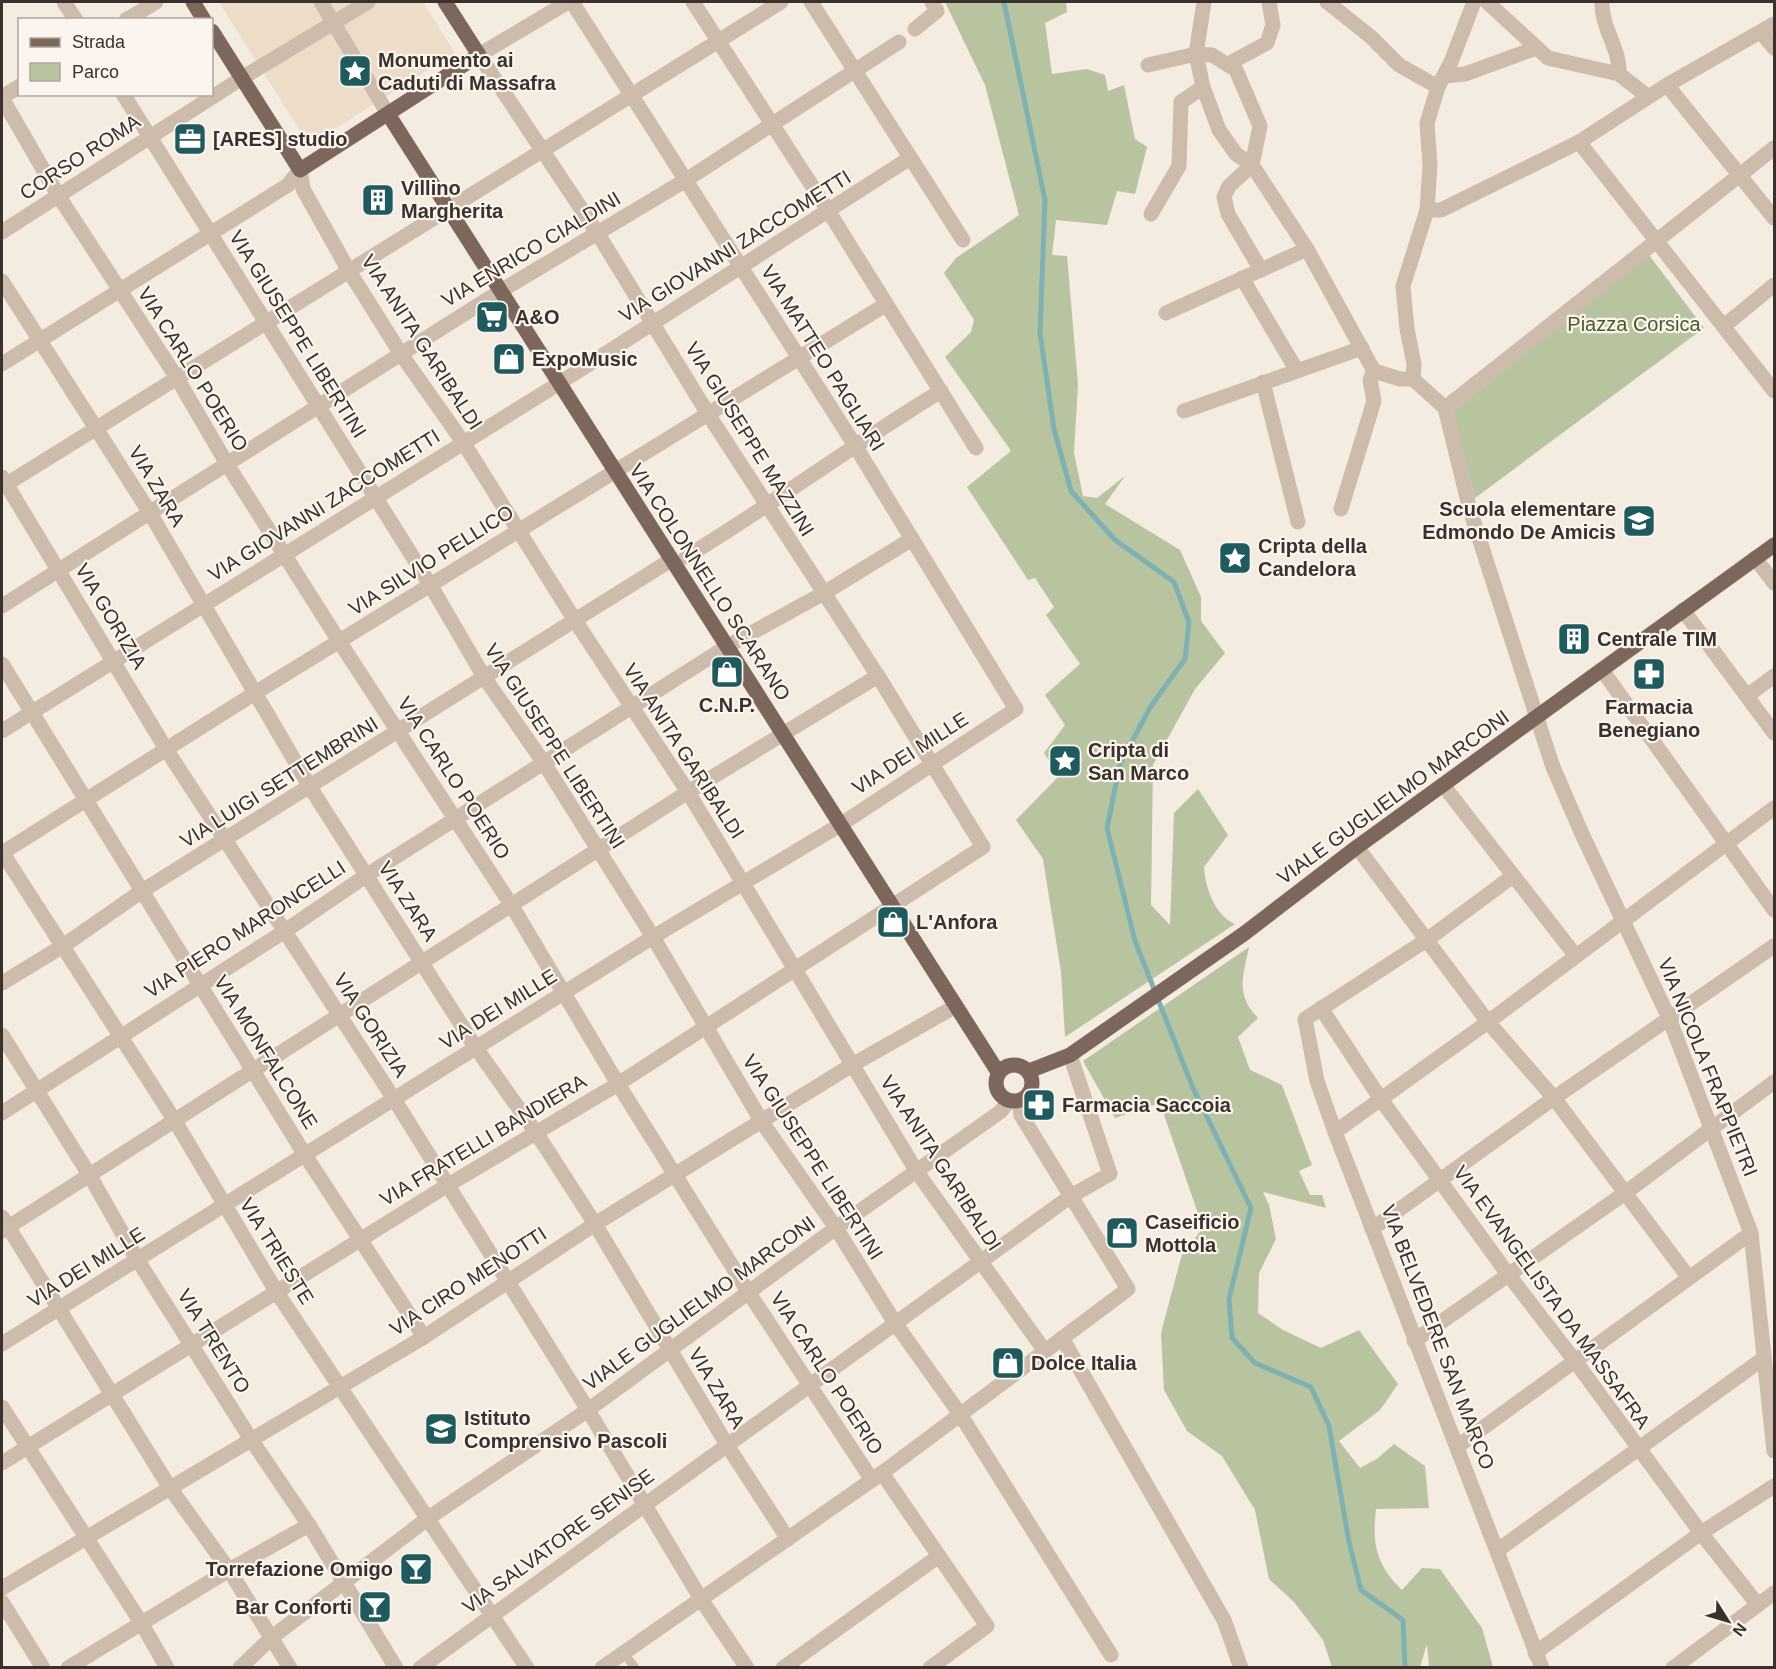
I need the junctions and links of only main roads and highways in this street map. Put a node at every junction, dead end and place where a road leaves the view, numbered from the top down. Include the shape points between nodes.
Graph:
1 (193, 2) edge
2 (445, 2) edge
3 (203, 18) edge
4 (213, 33) edge
5 (388, 114) junction
6 (1774, 545) edge
7 (1029, 1071) junction
8 (998, 1072) junction

1 - 3 main road
2 - 5 main road via 479,55
4 - 5 main road via 300,170
5 - 8 main road, VIA COLONNELLO SCARANO via 614,472 678,558 726,647
6 - 7 main road, VIALE GUGLIELMO MARCONI via 1245,933 1070,1055
7 - 8 main road, VIALE GUGLIELMO MARCONI via 1019,1064 1007,1065
7 - 8 main road, VIALE GUGLIELMO MARCONI via 1029,1094 1014,1101 999,1095 994,1083

